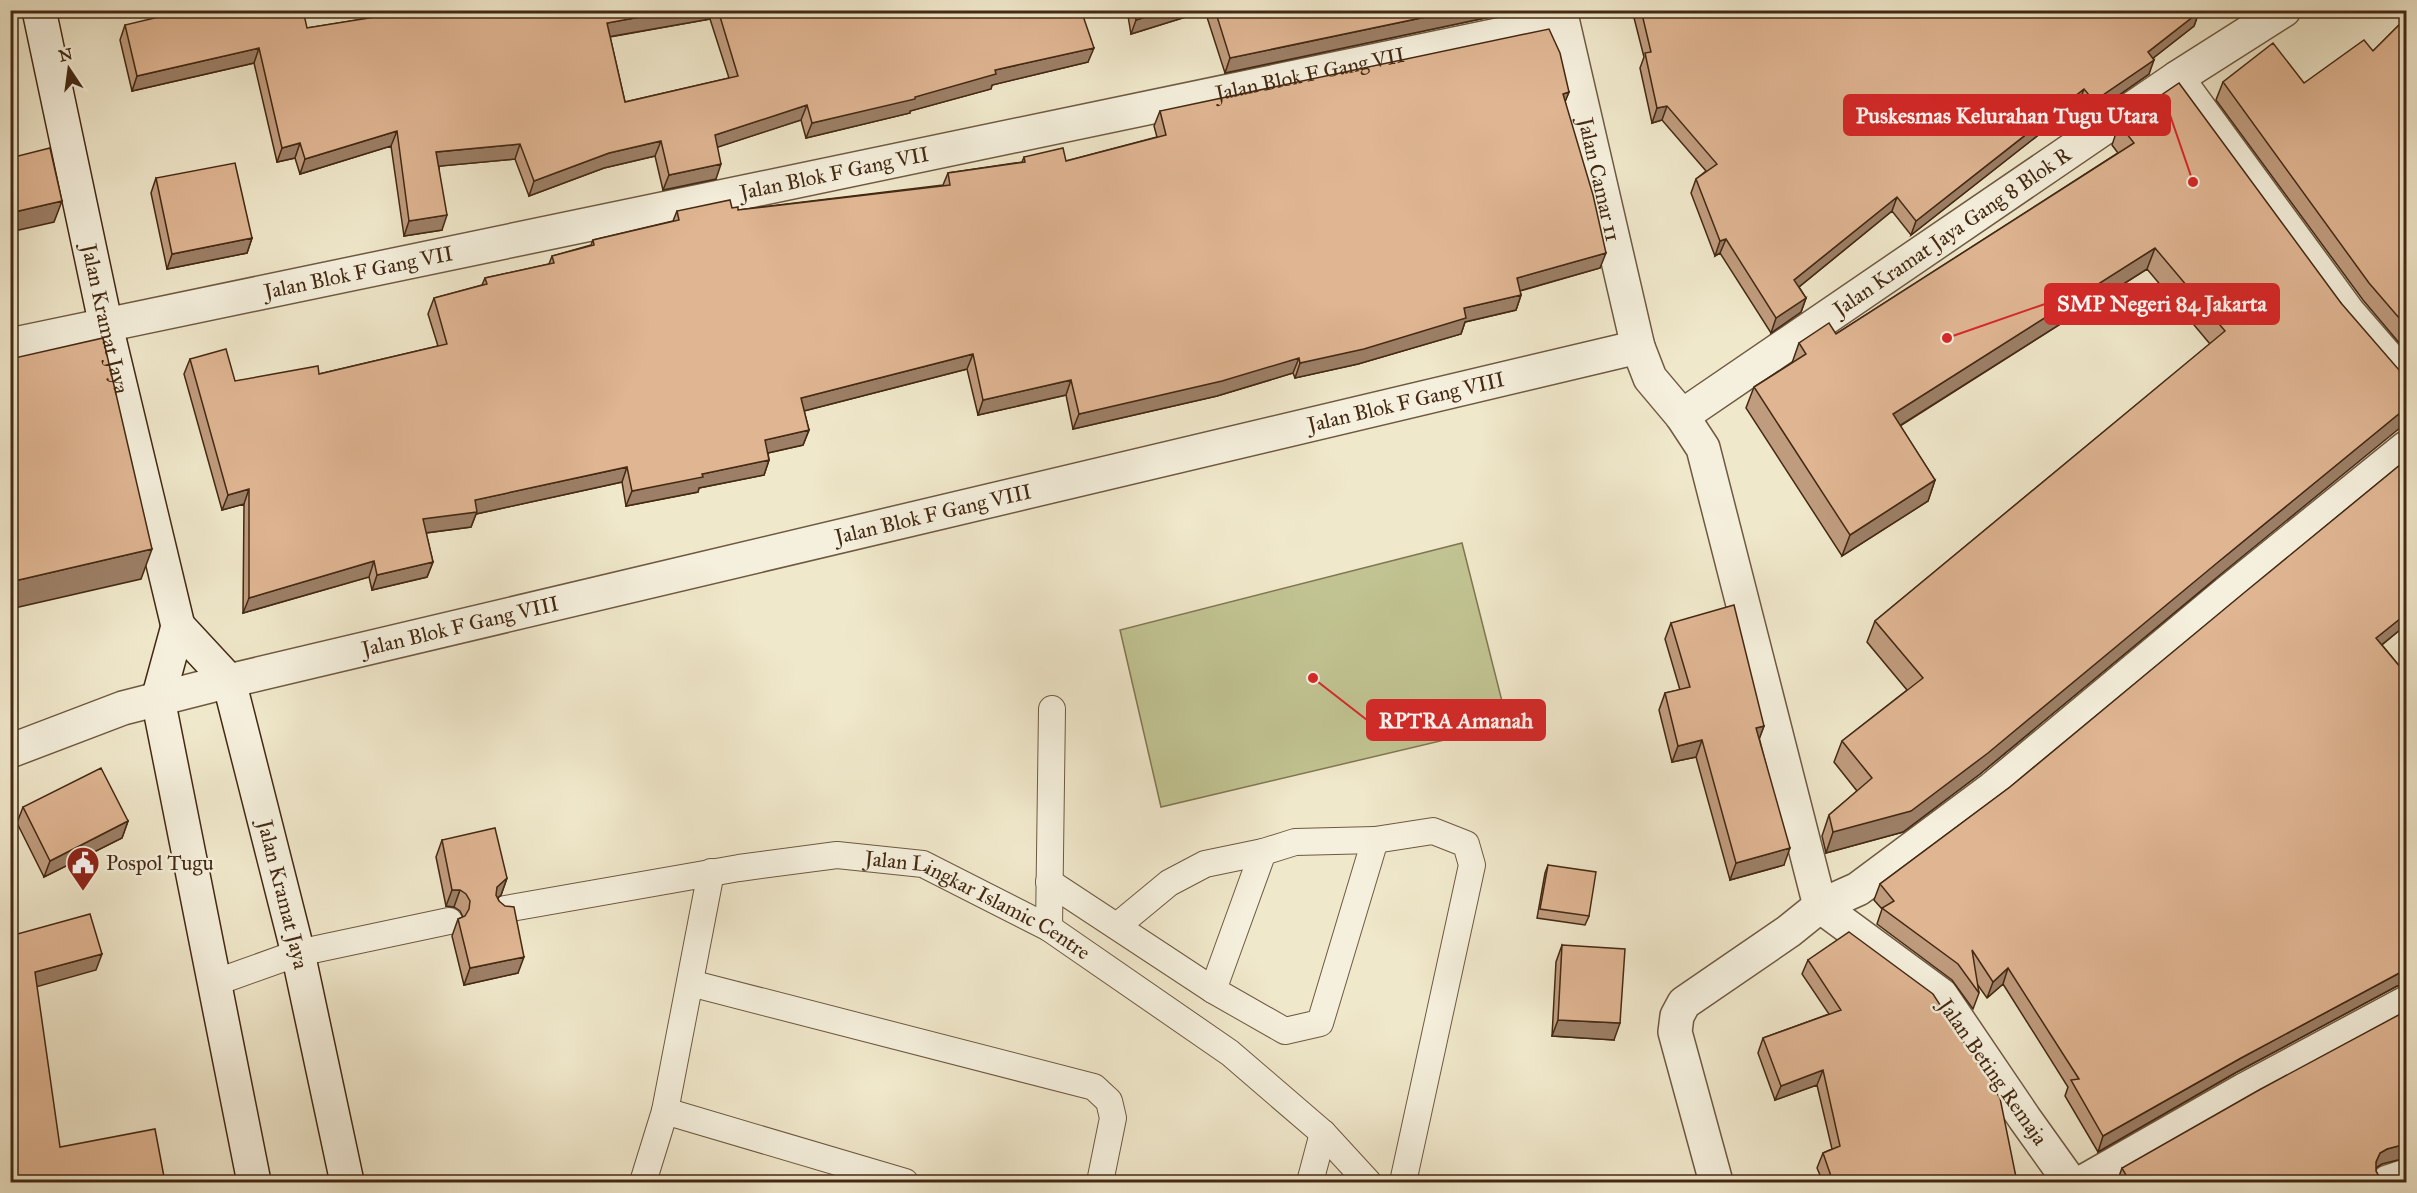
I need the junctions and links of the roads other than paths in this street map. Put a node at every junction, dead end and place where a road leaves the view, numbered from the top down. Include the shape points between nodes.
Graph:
1 (39, 10) edge
2 (2284, 10) edge
3 (1561, 15) edge
4 (2177, 78) junction
5 (106, 326) junction
6 (10, 345) edge
7 (1638, 347) junction
8 (2406, 379) edge
9 (1682, 416) junction
10 (2406, 448) edge
11 (178, 626) junction
12 (229, 681) junction
13 (158, 699) junction
14 (1052, 709) dead end
15 (10, 751) edge
16 (1375, 840) junction
17 (1263, 852) junction
18 (711, 872) junction
19 (1049, 882) junction
20 (1820, 906) junction
21 (505, 909) edge
22 (449, 921) dead end
23 (1117, 927) junction
24 (1049, 928) junction
25 (298, 953) junction
26 (214, 983) junction
27 (690, 983) junction
28 (1213, 990) junction
29 (2406, 1004) edge
30 (665, 1111) junction
31 (1323, 1133) junction
32 (2406, 1176) edge
33 (254, 1182) edge
34 (347, 1182) edge
35 (643, 1182) edge
36 (905, 1182) edge
37 (1100, 1182) edge
38 (1310, 1182) edge
39 (1368, 1182) edge
40 (1403, 1182) edge
41 (1716, 1182) edge
42 (2070, 1182) edge
43 (2083, 1182) edge
44 (2388, 1182) edge

1 - 5 street, Jalan Kramat Jaya
2 - 4 street, Jalan Kramat Jaya Gang 8 Blok R
3 - 5 street, Jalan Blok F Gang VII via 1531,28
3 - 7 street, Jalan Camar 11
4 - 8 street via 2348,312
4 - 9 street, Jalan Kramat Jaya Gang 8 Blok R
5 - 6 street, Jalan Blok F Gang VII
5 - 11 street, Jalan Kramat Jaya
7 - 9 street, Jalan Camar 11 via 1650,378
7 - 12 street, Jalan Blok F Gang VIII
9 - 20 street, Jalan Camar 11 via 1703,448
10 - 20 street via 1992,789 1858,889
11 - 12 street, Jalan Kramat Jaya
11 - 13 street, Jalan Kramat Jaya
12 - 13 street, Jalan Blok F Gang VIII
12 - 25 street, Jalan Kramat Jaya
13 - 15 street, Jalan Blok F Gang VIII via 123,708
13 - 26 street, Jalan Kramat Jaya
14 - 19 lane
16 - 17 lane via 1295,842
16 - 28 lane via 1320,1023 1284,1031
16 - 40 lane via 1433,831 1466,844 1472,865
17 - 23 lane via 1205,864 1168,883
17 - 28 lane
18 - 21 lane, Jalan Lingkar Islamic Centre
18 - 24 lane, Jalan Lingkar Islamic Centre via 837,855 923,864
18 - 27 lane
19 - 23 lane
19 - 24 lane
20 - 41 street via 1684,1003 1677,1016 1675,1032
20 - 42 street, Jalan Beting Remaja via 1941,994
22 - 25 lane
23 - 28 lane
24 - 31 lane, Jalan Lingkar Islamic Centre via 1230,1053
25 - 26 lane
25 - 34 street, Jalan Kramat Jaya
26 - 33 street, Jalan Kramat Jaya
27 - 30 lane
27 - 37 lane via 1094,1087 1109,1101 1113,1118
29 - 43 street
30 - 35 lane
30 - 36 lane
31 - 38 lane
31 - 39 lane, Jalan Lingkar Islamic Centre
32 - 44 street

